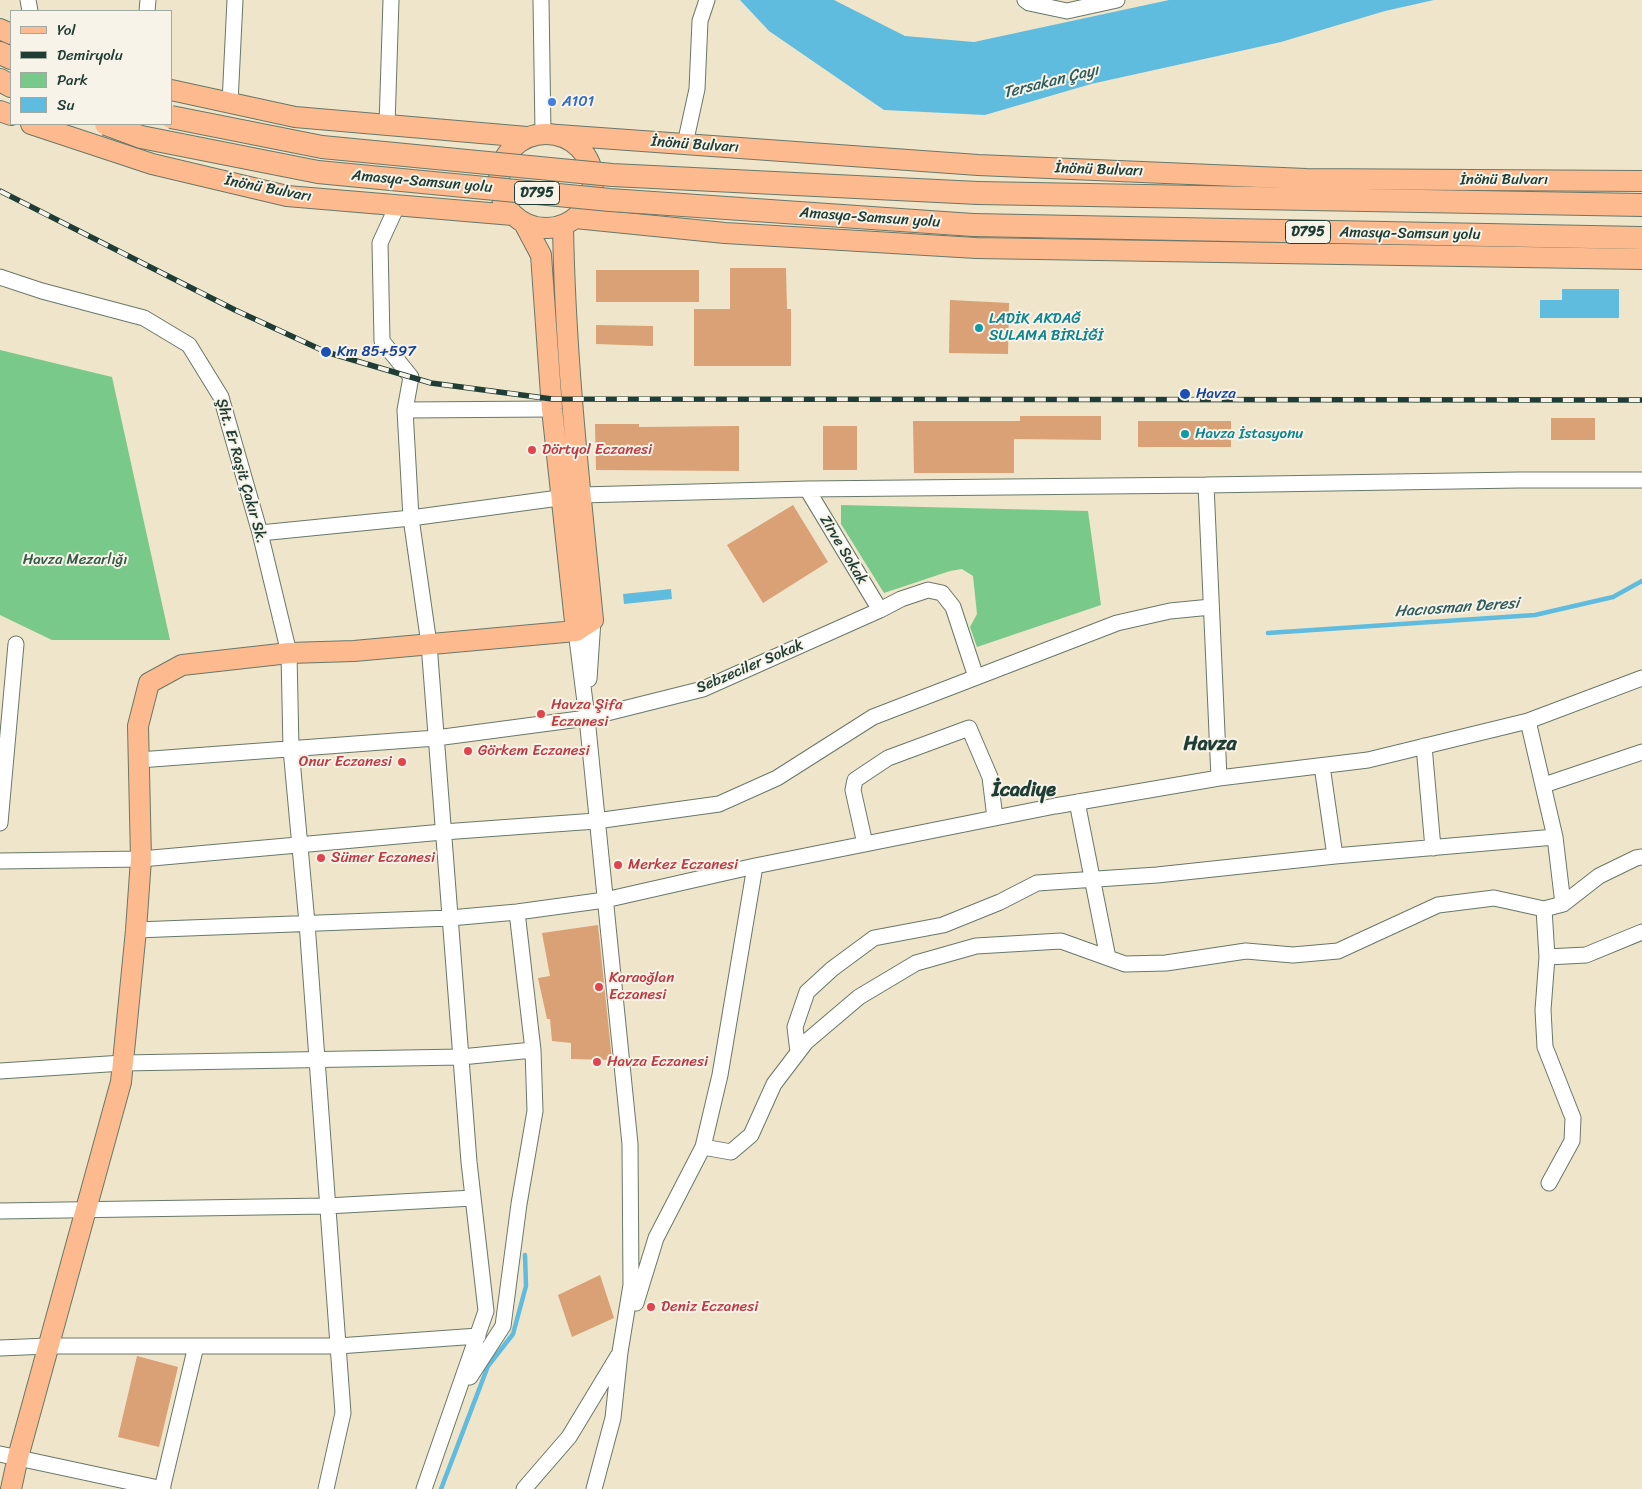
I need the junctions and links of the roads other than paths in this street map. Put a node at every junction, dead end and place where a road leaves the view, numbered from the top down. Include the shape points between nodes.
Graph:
1 (235, 0) edge
2 (391, 0) edge
3 (541, 0) edge
4 (707, 0) edge
5 (1025, 0) edge
6 (1118, 0) edge
7 (172, 90) edge
8 (230, 103) junction
9 (172, 118) edge
10 (34, 125) edge
11 (108, 125) edge
12 (387, 125) junction
13 (543, 135) junction
14 (685, 144) junction
15 (1642, 181) edge
16 (1642, 204) edge
17 (397, 206) junction
18 (519, 219) junction
19 (569, 222) junction
20 (1642, 238) edge
21 (1642, 259) edge
22 (0, 277) edge
23 (0, 285) edge
24 (42, 291) junction
25 (405, 410) junction
26 (552, 410) junction
27 (1642, 480) edge
28 (1206, 486) junction
29 (807, 489) junction
30 (571, 497) junction
31 (412, 518) junction
32 (260, 533) junction
33 (1211, 607) junction
34 (880, 610) junction
35 (593, 620) junction
36 (576, 631) junction
37 (16, 644) dead end
38 (429, 644) junction
39 (290, 653) junction
40 (976, 677) junction
41 (1642, 678) edge
42 (587, 718) junction
43 (1528, 721) junction
44 (436, 738) junction
45 (1424, 746) junction
46 (291, 749) junction
47 (1642, 752) edge
48 (139, 760) junction
49 (1322, 766) junction
50 (1219, 778) junction
51 (1544, 785) junction
52 (1077, 802) junction
53 (995, 818) junction
54 (596, 820) junction
55 (0, 823) edge
56 (443, 832) junction
57 (1555, 837) junction
58 (865, 844) junction
59 (300, 845) junction
60 (1433, 848) junction
61 (1335, 856) junction
62 (1642, 857) edge
63 (141, 860) junction
64 (0, 861) edge
65 (755, 866) junction
66 (1092, 880) junction
67 (605, 900) junction
68 (1563, 904) junction
69 (1544, 909) junction
70 (517, 912) junction
71 (450, 918) junction
72 (307, 923) junction
73 (136, 930) junction
74 (1642, 932) edge
75 (1547, 957) junction
76 (1108, 958) junction
77 (533, 1050) junction
78 (798, 1052) junction
79 (460, 1057) junction
80 (316, 1060) junction
81 (122, 1063) junction
82 (0, 1071) edge
83 (703, 1147) junction
84 (1549, 1183) dead end
85 (473, 1198) junction
86 (327, 1206) junction
87 (86, 1210) junction
88 (0, 1211) edge
89 (478, 1336) junction
90 (48, 1346) junction
91 (196, 1346) junction
92 (338, 1346) junction
93 (0, 1348) edge
94 (620, 1352) junction
95 (456, 1397) junction
96 (9, 1456) edge
97 (11, 1489) edge
98 (163, 1489) edge
99 (326, 1489) edge
100 (424, 1489) edge
101 (524, 1489) edge
102 (594, 1489) edge

1 - 8 street
2 - 12 street
3 - 13 street
4 - 14 street via 700,21 697,89
5 - 6 street via 1067,11
7 - 8 main road, İnönü Bulvarı
8 - 12 main road, İnönü Bulvarı via 295,117
9 - 16 highway, Amasya-Samsun yolu / D795, bridge via 322,147 612,175 978,192
10 - 17 main road, İnönü Bulvarı via 152,164 287,196
11 - 20 highway, Amasya-Samsun yolu / D795, bridge via 141,138 318,172 610,200 973,225
12 - 13 main road, İnönü Bulvarı
13 - 14 main road, İnönü Bulvarı
13 - 18 main road via 514,145 504,157 499,172 499,188 504,203
13 - 19 main road via 572,141 590,164 591,194 585,207
14 - 15 main road, İnönü Bulvarı via 978,165 1286,178
17 - 18 main road, İnönü Bulvarı
17 - 25 street via 380,243 382,341 411,377
18 - 19 main road via 537,228
18 - 26 main road via 541,255
19 - 21 main road via 976,248
19 - 30 main road via 564,258 572,399
22 - 24 street, Şht. Er Raşit Çakır Sk.
23 - 24 street
24 - 32 street, Şht. Er Raşit Çakır Sk. via 144,318 189,345 221,397
25 - 26 street
25 - 31 street
26 - 30 main road
27 - 28 street
28 - 29 street
28 - 33 street
29 - 30 street
29 - 34 street, Zirve Sokak
30 - 31 street
30 - 35 main road
30 - 36 main road
31 - 32 street
31 - 38 street
32 - 39 street, Şht. Er Raşit Çakır Sk.
33 - 40 street via 1170,611 1117,623
33 - 50 street
34 - 40 street, Sebzeciler Sokak via 928,590 942,593 953,607
34 - 42 street, Sebzeciler Sokak via 703,689
35 - 36 main road
35 - 42 street
36 - 38 main road
36 - 42 street
37 - 55 street
38 - 39 main road
38 - 44 street
39 - 46 street, Şht. Er Raşit Çakır Sk.
39 - 48 main road via 182,665 149,684 138,726
40 - 54 street via 874,717 778,778 719,804
41 - 43 street
42 - 44 street, Sebzeciler Sokak
42 - 54 street
43 - 45 street
43 - 51 street
44 - 46 street, Sebzeciler Sokak
44 - 56 street
45 - 49 street via 1368,760
45 - 60 street
46 - 48 street, Sebzeciler Sokak
46 - 59 street, Şht. Er Raşit Çakır Sk.
47 - 51 street
48 - 63 main road
49 - 50 street
49 - 61 street
50 - 52 street
51 - 57 street
52 - 53 street
52 - 66 street
53 - 58 street
53 - 58 street via 990,777 970,728 888,758 855,780 853,790
54 - 56 street
54 - 67 street
56 - 59 street
56 - 71 street
57 - 60 street
57 - 68 street
58 - 65 street
59 - 63 street
59 - 72 street, Şht. Er Raşit Çakır Sk.
60 - 61 street
61 - 66 street
62 - 68 street via 1598,876
63 - 64 street
63 - 73 main road
65 - 67 street
65 - 83 street via 720,1075
66 - 76 street
66 - 78 street via 1036,883 1000,902 942,925 874,938 807,992 795,1027
67 - 70 street
67 - 94 street via 630,1144 631,1285
68 - 69 street
69 - 75 street
69 - 76 street via 1494,898 1438,905 1338,951 1293,955 1246,951 1158,963 1125,964
70 - 71 street
70 - 77 street
71 - 72 street
71 - 79 street
72 - 73 street
72 - 80 street, Şht. Er Raşit Çakır Sk.
73 - 81 main road
74 - 75 street via 1586,956
75 - 84 street via 1543,1010 1545,1047 1574,1118 1572,1141
76 - 78 street via 1062,941 976,946 916,962 859,997
77 - 79 street
77 - 95 street via 535,1111 503,1326
78 - 83 street via 774,1084 751,1134 731,1152
79 - 80 street
79 - 85 street
80 - 81 street
80 - 86 street, Şht. Er Raşit Çakır Sk.
81 - 82 street
81 - 87 main road via 120,1082
83 - 94 street via 656,1238
85 - 86 street
85 - 89 street via 486,1311
86 - 87 street
86 - 92 street, Şht. Er Raşit Çakır Sk.
87 - 88 street
87 - 90 main road
89 - 92 street
89 - 95 street
90 - 91 street
90 - 93 street
90 - 96 main road
91 - 92 street
91 - 98 street
92 - 99 street, Şht. Er Raşit Çakır Sk. via 343,1413
94 - 101 street via 569,1437
94 - 102 street via 614,1418
95 - 100 street
96 - 97 main road
96 - 98 street

